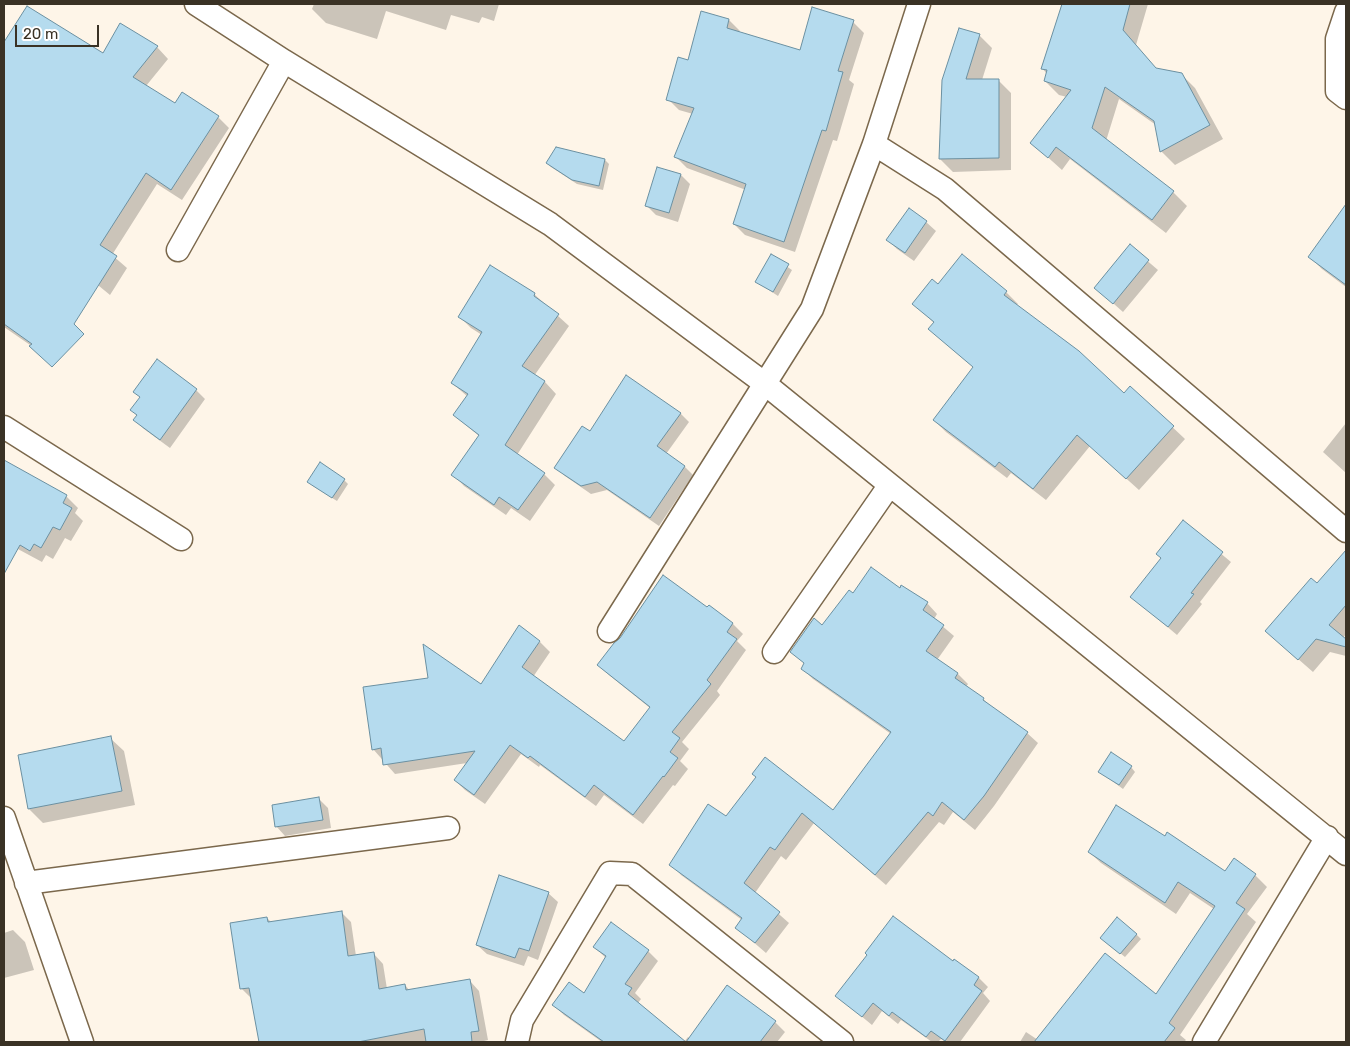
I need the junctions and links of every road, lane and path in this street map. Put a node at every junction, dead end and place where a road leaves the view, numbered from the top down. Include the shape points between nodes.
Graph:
1 (919, 4) edge
2 (206, 7) edge
3 (1346, 12) edge
4 (284, 61) junction
5 (1346, 98) edge
6 (874, 144) junction
7 (178, 250) dead end
8 (764, 384) junction
9 (4, 427) edge
10 (889, 486) junction
11 (1346, 531) edge
12 (180, 539) dead end
13 (609, 631) dead end
14 (774, 652) dead end
15 (4, 818) edge
16 (448, 828) dead end
17 (1327, 837) junction
18 (1346, 854) edge
19 (26, 883) junction
20 (82, 1042) edge
21 (517, 1042) edge
22 (842, 1042) edge
23 (1204, 1042) edge

1 - 6 street
2 - 4 street
3 - 5 street via 1337,39 1337,90
4 - 7 street
4 - 8 street via 550,224
6 - 8 street via 812,309
6 - 11 street via 945,189
8 - 10 street
8 - 13 street
9 - 12 street
10 - 14 street
10 - 17 street
15 - 19 street
16 - 19 street
17 - 18 street
17 - 23 street
19 - 20 street
21 - 22 street via 522,1020 610,873 632,874

